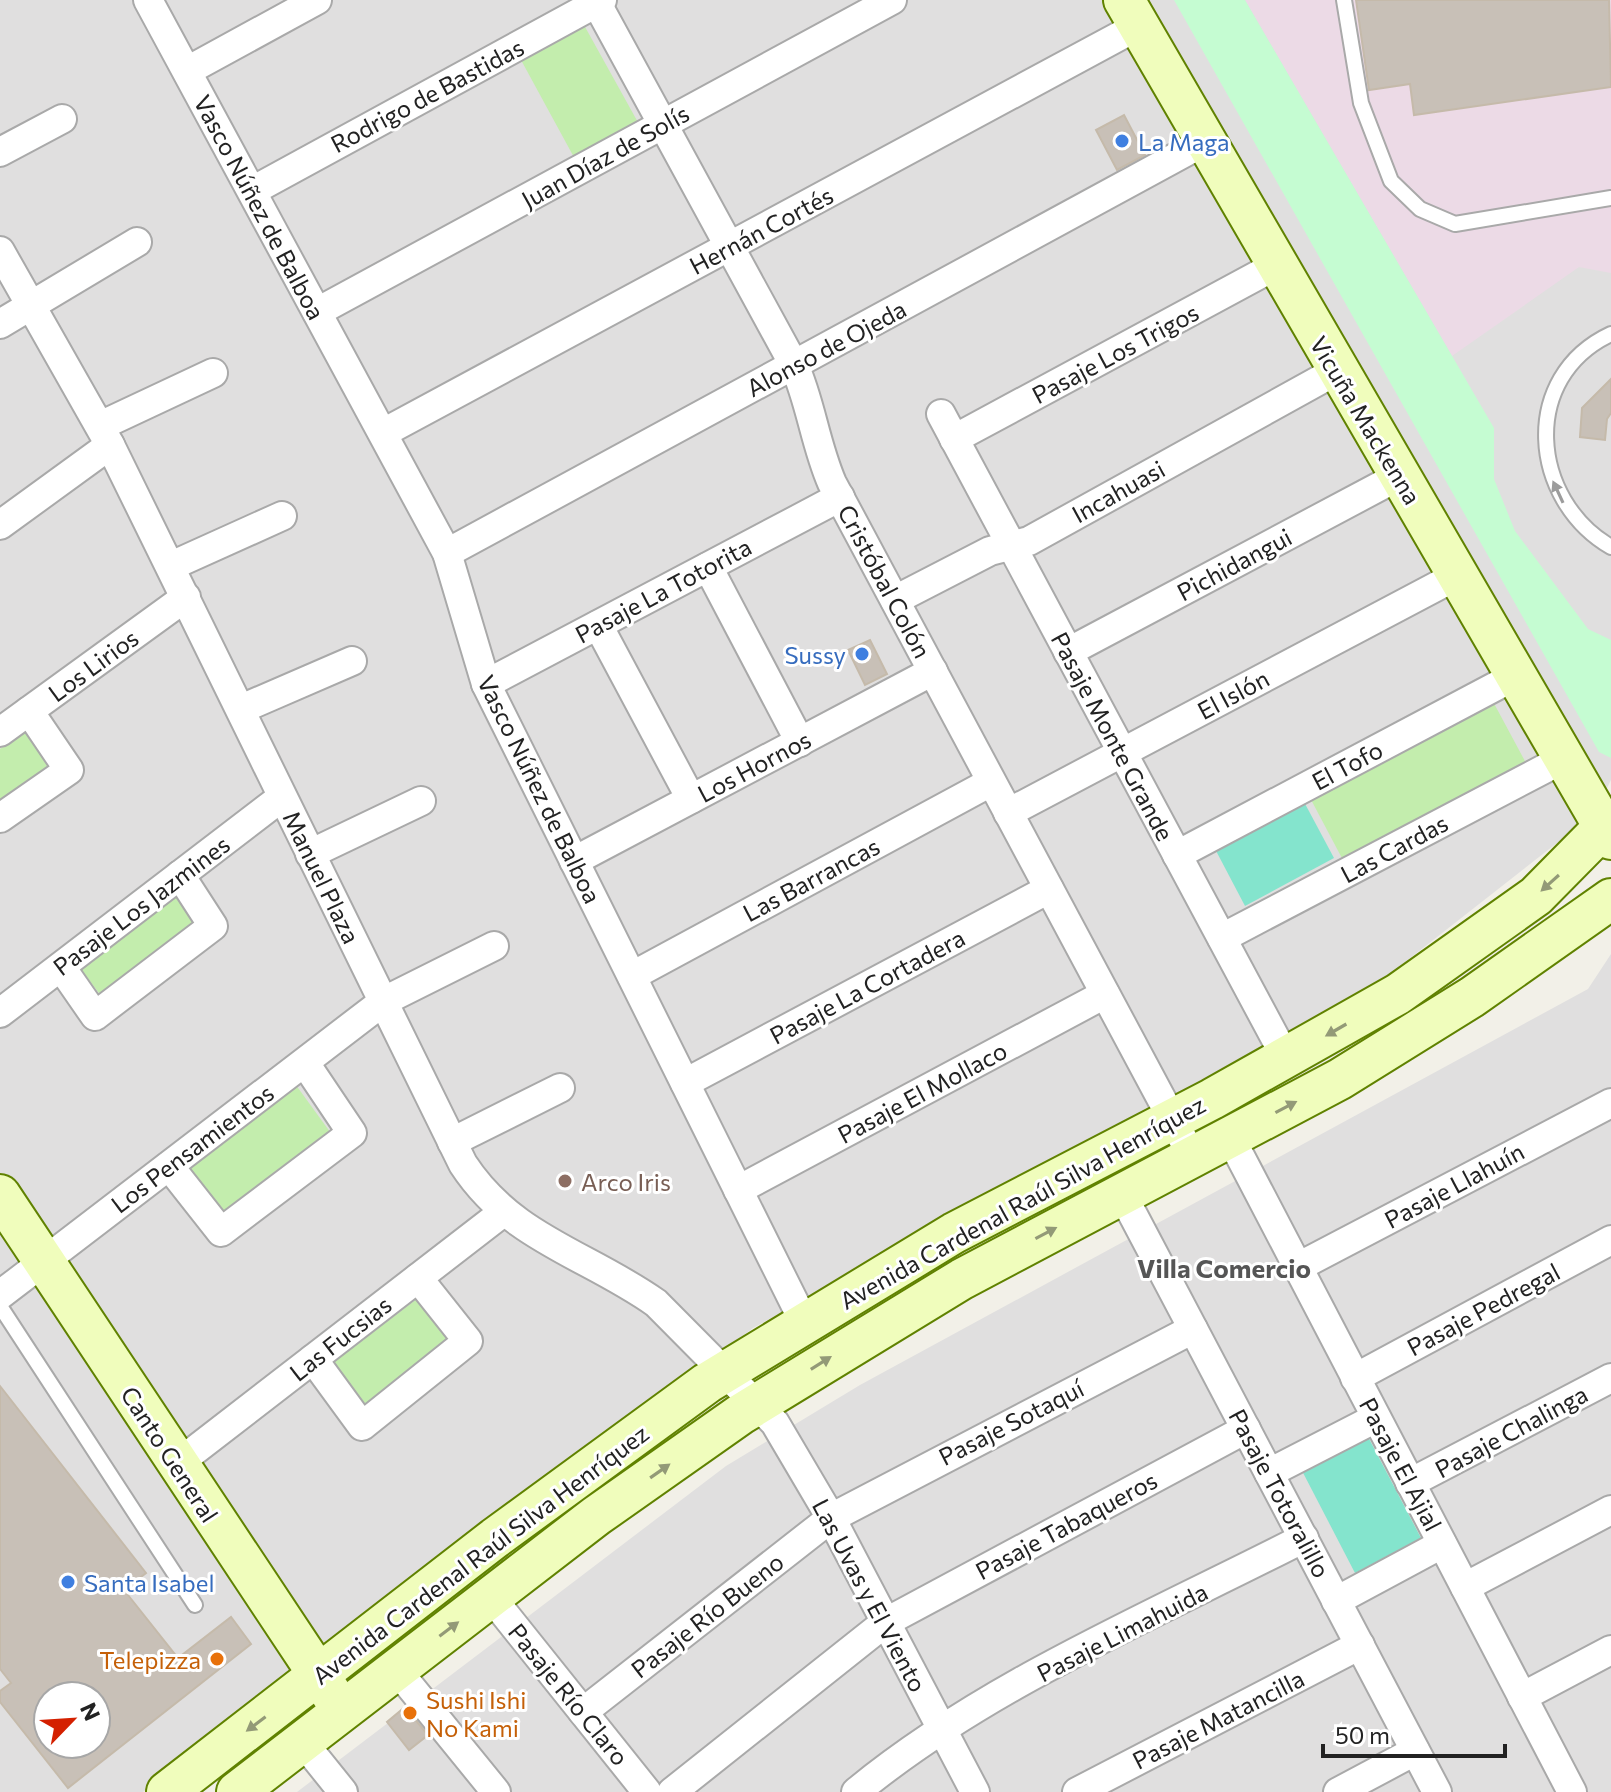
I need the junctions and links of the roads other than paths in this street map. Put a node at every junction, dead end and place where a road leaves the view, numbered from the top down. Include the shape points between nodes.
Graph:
1 (148, 0) edge
2 (317, 0) edge
3 (892, 0) edge
4 (1344, 0) edge
5 (598, 1) edge
6 (1131, 13) edge
7 (187, 71) junction
8 (62, 119) dead end
9 (663, 125) junction
10 (1204, 142) junction
11 (0, 152) edge
12 (252, 191) junction
13 (1611, 198) edge
14 (137, 242) dead end
15 (729, 247) junction
16 (0, 251) edge
17 (1275, 266) junction
18 (32, 304) junction
19 (317, 312) junction
20 (0, 324) edge
21 (1611, 334) edge
22 (794, 365) junction
23 (1336, 371) junction
24 (213, 373) dead end
25 (947, 426) joint
26 (383, 433) junction
27 (105, 436) junction
28 (1399, 476) junction
29 (840, 497) junction
30 (282, 516) dead end
31 (0, 525) edge
32 (1011, 545) junction
33 (1611, 547) edge
34 (447, 553) junction
35 (171, 566) junction
36 (708, 567) junction
37 (1458, 575) junction
38 (186, 597) junction
39 (895, 600) junction
40 (598, 625) junction
41 (1068, 652) junction
42 (352, 661) dead end
43 (933, 671) junction
44 (1517, 675) junction
45 (486, 684) junction
46 (241, 709) junction
47 (29, 711) junction
48 (0, 732) edge
49 (800, 742) junction
50 (1122, 753) junction
51 (1565, 758) junction
52 (991, 782) junction
53 (282, 797) junction
54 (691, 799) junction
55 (421, 801) dead end
56 (1008, 813) junction
57 (0, 818) edge
58 (1609, 829) edge
59 (310, 854) junction
60 (1177, 855) junction
61 (574, 861) junction
62 (180, 875) junction
63 (1049, 889) junction
64 (1611, 899) edge
65 (1222, 938) junction
66 (494, 946) dead end
67 (61, 967) junction
68 (632, 976) junction
69 (1105, 994) junction
70 (384, 1001) junction
71 (0, 1013) edge
72 (1286, 1058) junction
73 (305, 1063) junction
74 (685, 1083) junction
75 (560, 1088) dead end
76 (1611, 1103) edge
77 (1172, 1119) junction
78 (1230, 1137) junction
79 (452, 1142) junction
80 (1192, 1156) junction
81 (169, 1166) junction
82 (738, 1190) junction
83 (1122, 1194) junction
84 (0, 1195) edge
85 (502, 1213) junction
86 (1611, 1240) edge
87 (44, 1261) junction
88 (1298, 1267) junction
89 (418, 1278) junction
90 (0, 1295) edge
91 (0, 1306) edge
92 (804, 1322) junction
93 (1193, 1329) junction
94 (313, 1359) junction
95 (724, 1372) junction
96 (1355, 1378) junction
97 (1611, 1378) edge
98 (755, 1405) junction
99 (1376, 1418) junction
100 (1246, 1429) junction
101 (177, 1464) junction
102 (1269, 1473) junction
103 (1410, 1483) junction
104 (1611, 1510) edge
105 (831, 1518) junction
106 (1304, 1538) junction
107 (1442, 1544) junction
108 (1465, 1587) junction
109 (491, 1597) junction
110 (1336, 1601) junction
111 (195, 1605) dead end
112 (886, 1622) junction
113 (1360, 1645) junction
114 (1611, 1650) edge
115 (396, 1669) junction
116 (317, 1677) junction
117 (1522, 1697) junction
118 (343, 1710) junction
119 (583, 1712) junction
120 (941, 1727) junction
121 (302, 1741) junction
122 (1415, 1751) junction
123 (167, 1792) edge
124 (237, 1792) edge
125 (343, 1792) edge
126 (496, 1792) edge
127 (647, 1792) edge
128 (672, 1792) edge
129 (856, 1792) edge
130 (975, 1792) edge
131 (1077, 1792) edge
132 (1338, 1792) edge
133 (1437, 1792) edge
134 (1572, 1792) edge

1 - 7 street, Vasco Núñez de Balboa
2 - 7 street
3 - 9 street, Juan Díaz de Solís
4 - 13 lane via 1361,103 1391,181 1420,209 1455,224
5 - 9 street, Cristóbal Colón
5 - 12 street, Rodrigo de Bastidas
6 - 10 main road, Vicuña Mackenna
6 - 15 street, Hernán Cortés
7 - 12 street, Vasco Núñez de Balboa
8 - 11 street
9 - 15 street, Cristóbal Colón
9 - 19 street, Juan Díaz de Solís
10 - 17 main road, Vicuña Mackenna
10 - 22 street, Alonso de Ojeda
12 - 19 street, Vasco Núñez de Balboa
14 - 18 street
15 - 22 street, Cristóbal Colón
15 - 26 street, Hernán Cortés
16 - 18 street, Manuel Plaza
17 - 23 main road, Vicuña Mackenna
17 - 25 street, Pasaje Los Trigos
18 - 20 street
18 - 27 street, Manuel Plaza
19 - 26 street, Vasco Núñez de Balboa
33 -> 21 lane via 1592,536 1565,506 1546,450 1549,411 1564,376 1589,348
22 - 29 street, Cristóbal Colón via 818,449
22 - 34 street, Alonso de Ojeda
23 - 28 main road, Vicuña Mackenna
23 - 32 street, Incahuasi via 1029,541
24 - 27 street
25 - 32 street, Pasaje Monte Grande
26 - 34 street, Vasco Núñez de Balboa
27 - 31 street
27 - 35 street, Manuel Plaza
28 - 37 main road, Vicuña Mackenna
28 - 41 street, Pichidangui
29 - 36 street, Pasaje La Totorita
29 - 39 street, Cristóbal Colón
30 - 35 street
32 - 39 street, Incahuasi
32 - 41 street, Pasaje Monte Grande
34 - 45 street, Vasco Núñez de Balboa
35 - 38 street, Manuel Plaza
36 - 40 street, Pasaje La Totorita
36 - 49 street
37 - 44 main road, Vicuña Mackenna
37 - 50 street, El Islón
38 - 46 street, Manuel Plaza
38 - 47 street, Los Lirios
39 - 43 street, Cristóbal Colón
40 - 45 street, Pasaje La Totorita
40 - 54 street
41 - 50 street, Pasaje Monte Grande
42 - 46 street
43 - 49 street, Los Hornos
43 - 52 street, Cristóbal Colón
44 - 51 main road, Vicuña Mackenna
44 - 60 street, El Tofo
45 - 61 street, Vasco Núñez de Balboa
46 - 53 street, Manuel Plaza
47 - 48 street, Los Lirios
47 - 57 street via 69,770
49 - 54 street, Los Hornos
50 - 56 street, El Islón
50 - 60 street, Pasaje Monte Grande
51 - 58 main road, Vicuña Mackenna
51 - 65 street, Las Cardas
52 - 56 street, Cristóbal Colón
52 - 68 street, Las Barrancas
53 - 59 street, Manuel Plaza
53 - 62 street, Pasaje Los Jazmines
54 - 61 street, Los Hornos
55 - 59 street
56 - 63 street, Cristóbal Colón
58 -> 72 main road, Avenida Cardenal Raúl Silva Henríquez via 1495,927 1398,994
59 - 70 street, Manuel Plaza
60 - 65 street, Pasaje Monte Grande
61 - 68 street, Vasco Núñez de Balboa
62 - 67 street, Pasaje Los Jazmines
62 - 67 street via 213,926 95,1016
63 - 69 street, Cristóbal Colón
63 - 74 street, Pasaje La Cortadera
78 -> 64 main road, Avenida Cardenal Raúl Silva Henríquez via 1407,1039
65 - 72 street, Pasaje Monte Grande
66 - 70 street, Los Pensamientos
67 - 71 street, Pasaje Los Jazmines
68 - 74 street, Vasco Núñez de Balboa
69 - 77 street, Cristóbal Colón
69 - 82 street, Pasaje El Mollaco
70 - 73 street, Los Pensamientos
70 - 79 street, Manuel Plaza
72 - 77 main road, Avenida Cardenal Raúl Silva Henríquez
73 - 81 street, Los Pensamientos
73 - 81 street via 352,1133 221,1232
74 - 82 street, Vasco Núñez de Balboa
75 - 79 street
76 - 88 street, Pasaje Llahuín
77 - 80 street, Cristóbal Colón
77 - 92 main road, Avenida Cardenal Raúl Silva Henríquez via 954,1233
78 - 80 main road, Avenida Cardenal Raúl Silva Henríquez
78 - 88 street, Pasaje El Ajial
79 - 85 street, Manuel Plaza via 475,1183
80 - 83 main road, Avenida Cardenal Raúl Silva Henríquez
81 - 87 street, Los Pensamientos
82 - 92 street, Vasco Núñez de Balboa
83 - 93 street, Pasaje Totoralillo
98 -> 83 main road, Avenida Cardenal Raúl Silva Henríquez via 962,1279
84 - 87 main road, Canto General
85 - 89 street, Las Fucsias
85 - 95 street, Manuel Plaza via 656,1303
86 - 96 street, Pasaje Pedregal
87 - 90 street, Los Pensamientos
87 - 101 main road, Canto General
88 - 96 street, Pasaje El Ajial
89 - 94 street, Las Fucsias
89 - 94 street via 468,1341 362,1426
91 - 111 lane
92 - 95 main road, Avenida Cardenal Raúl Silva Henríquez
93 - 100 street, Pasaje Totoralillo
93 - 105 street, Pasaje Sotaquí
94 - 101 street, Las Fucsias
95 - 98 street, Manuel Plaza
95 - 116 main road, Avenida Cardenal Raúl Silva Henríquez via 574,1479
96 - 99 street, Pasaje El Ajial
97 - 103 street, Pasaje Chalinga
98 - 105 street, Las Uvas y El Viento via 775,1423
109 -> 98 main road, Avenida Cardenal Raúl Silva Henríquez
99 - 102 street
99 - 103 street, Pasaje El Ajial
100 - 102 street, Pasaje Totoralillo
100 - 112 street, Pasaje Tabaqueros
101 - 116 main road, Canto General
102 - 106 street, Pasaje Totoralillo
103 - 107 street, Pasaje El Ajial
104 - 108 street
105 - 112 street, Las Uvas y El Viento
105 - 119 street, Pasaje Río Bueno
106 - 110 street, Pasaje Totoralillo
106 - 120 street, Pasaje Limahuida
107 - 108 street, Pasaje El Ajial
107 - 110 street
108 - 117 street, Pasaje El Ajial
115 -> 109 main road, Avenida Cardenal Raúl Silva Henríquez
109 - 119 street, Pasaje Río Claro
110 - 113 street, Pasaje Totoralillo
112 - 120 street, Las Uvas y El Viento
112 - 128 street, Pasaje Tabaqueros
113 - 122 street, Pasaje Totoralillo
113 - 131 street, Pasaje Matancilla
114 - 117 street
115 - 118 main road, Avenida Cardenal Raúl Silva Henríquez
115 - 126 street
116 - 118 main road, Canto General
116 -> 123 main road, Avenida Cardenal Raúl Silva Henríquez
117 - 134 street, Pasaje El Ajial
118 - 121 main road, Avenida Cardenal Raúl Silva Henríquez
119 - 127 street, Pasaje Río Claro
120 - 129 street, Pasaje Limahuida
120 - 130 street, Las Uvas y El Viento
121 - 124 main road, Avenida Cardenal Raúl Silva Henríquez
121 - 125 street
122 - 132 street
122 - 133 street, Pasaje Totoralillo

